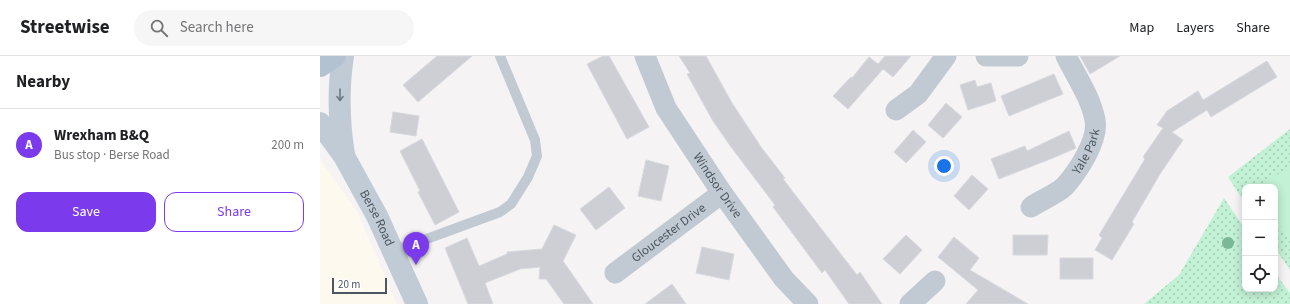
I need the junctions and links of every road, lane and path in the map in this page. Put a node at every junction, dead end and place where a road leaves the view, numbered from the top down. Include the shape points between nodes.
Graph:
1 (335, 56) edge
2 (343, 56) edge
3 (500, 56) edge
4 (645, 56) edge
5 (946, 56) edge
6 (986, 56) edge
7 (1018, 56) edge
8 (1066, 56) edge
9 (320, 66) edge
10 (896, 110) dead end
11 (320, 124) edge
12 (344, 156) junction
13 (722, 193) junction
14 (1031, 206) dead end
15 (394, 251) junction
16 (615, 273) dead end
17 (935, 281) dead end
18 (417, 304) edge
19 (808, 304) edge
20 (910, 304) edge

1 - 9 main road
2 -> 12 main road, Berse Road via 340,133
3 - 15 lane via 535,140 537,156 528,177 511,204 500,212
4 - 13 street, Windsor Drive via 666,108
5 - 10 street via 918,94
6 - 7 street
8 - 14 street, Yale Park via 1091,106 1095,136 1082,162 1064,186
11 - 12 main road, Berse Road
12 - 15 main road, Berse Road
13 - 16 street, Gloucester Drive
13 - 19 street, Windsor Drive via 784,279
15 - 18 main road, Berse Road
17 - 20 street

